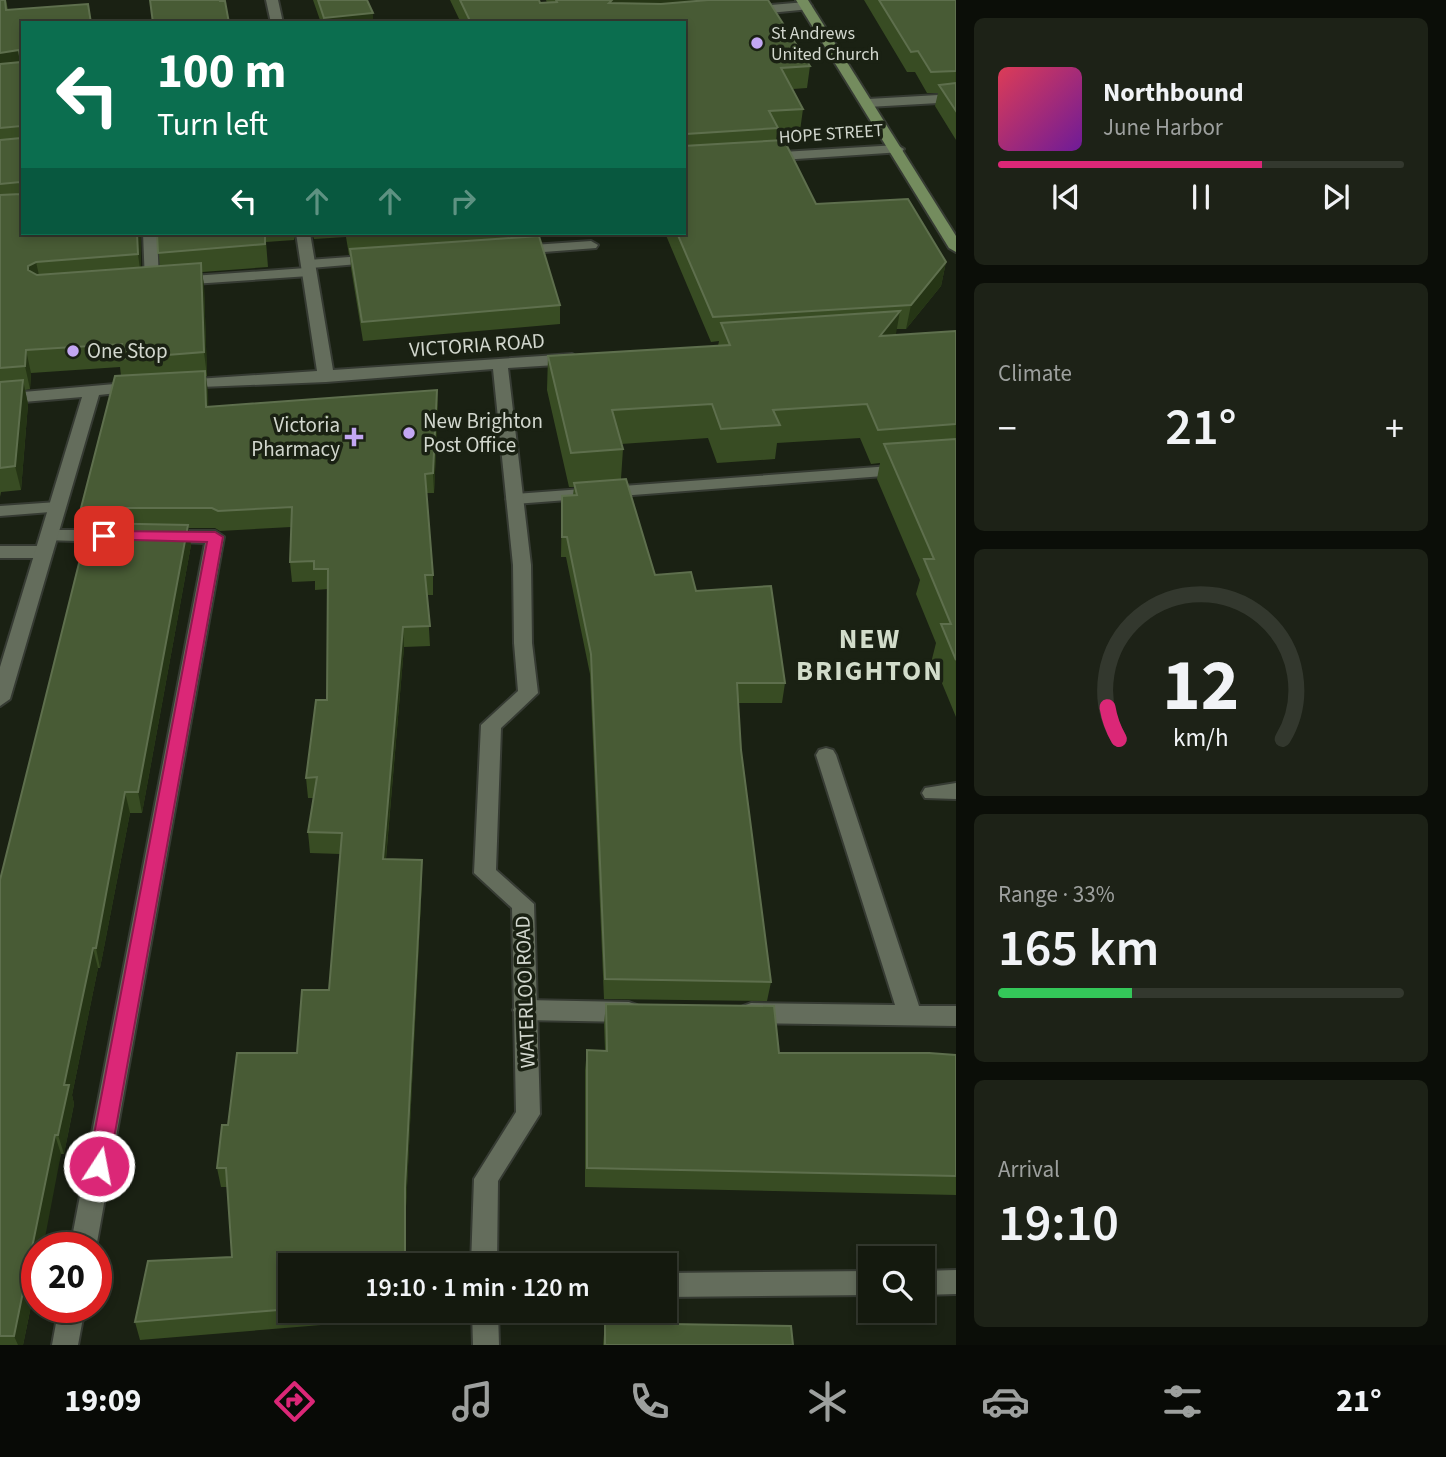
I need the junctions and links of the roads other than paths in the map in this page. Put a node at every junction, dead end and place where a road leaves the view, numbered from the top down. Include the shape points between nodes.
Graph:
1 (272, 0) edge
2 (804, 3) edge
3 (739, 12) edge
4 (277, 21) edge
5 (956, 98) edge
6 (868, 103) junction
7 (897, 149) junction
8 (751, 158) edge
9 (150, 235) edge
10 (303, 235) edge
11 (591, 245) dead end
12 (956, 248) edge
13 (496, 251) edge
14 (389, 258) edge
15 (309, 268) junction
16 (589, 358) edge
17 (500, 365) junction
18 (326, 377) junction
19 (92, 390) junction
20 (0, 399) edge
21 (919, 468) edge
22 (515, 499) junction
23 (57, 507) junction
24 (0, 511) edge
25 (46, 544) junction
26 (0, 552) edge
27 (0, 699) edge
28 (826, 755) dead end
29 (956, 791) edge
30 (932, 793) dead end
31 (525, 1010) junction
32 (649, 1012) edge
33 (732, 1013) edge
34 (911, 1015) junction
35 (956, 1016) edge
36 (86, 1232) edge
37 (484, 1253) edge
38 (956, 1282) edge
39 (858, 1283) edge
40 (935, 1283) edge
41 (677, 1285) edge
42 (69, 1323) edge
43 (485, 1323) edge
44 (65, 1345) edge
45 (486, 1345) edge

1 - 4 street
2 - 3 street
2 - 6 main road
5 - 6 street
6 - 7 main road
7 - 8 street, HOPE STREET
7 - 12 main road
9 - 15 street via 145,283
10 - 15 street
11 - 13 street
14 - 15 street
15 - 18 street
16 - 17 street, VICTORIA ROAD
17 - 18 street, VICTORIA ROAD
17 - 22 street, WATERLOO ROAD
18 - 19 street, VICTORIA ROAD
19 - 20 street, VICTORIA ROAD
19 - 23 street
21 - 22 street
22 - 31 street, WATERLOO ROAD via 528,693 491,725 485,873 523,904
23 - 24 street
23 - 25 street
25 - 26 lane
25 - 27 street
25 - 36 street via 139,536 215,537
28 - 34 street
29 - 30 street
31 - 32 street
31 - 37 street, WATERLOO ROAD via 528,1114 486,1179
33 - 34 street
34 - 35 street
38 - 40 street
39 - 41 street
42 - 44 street
43 - 45 street

